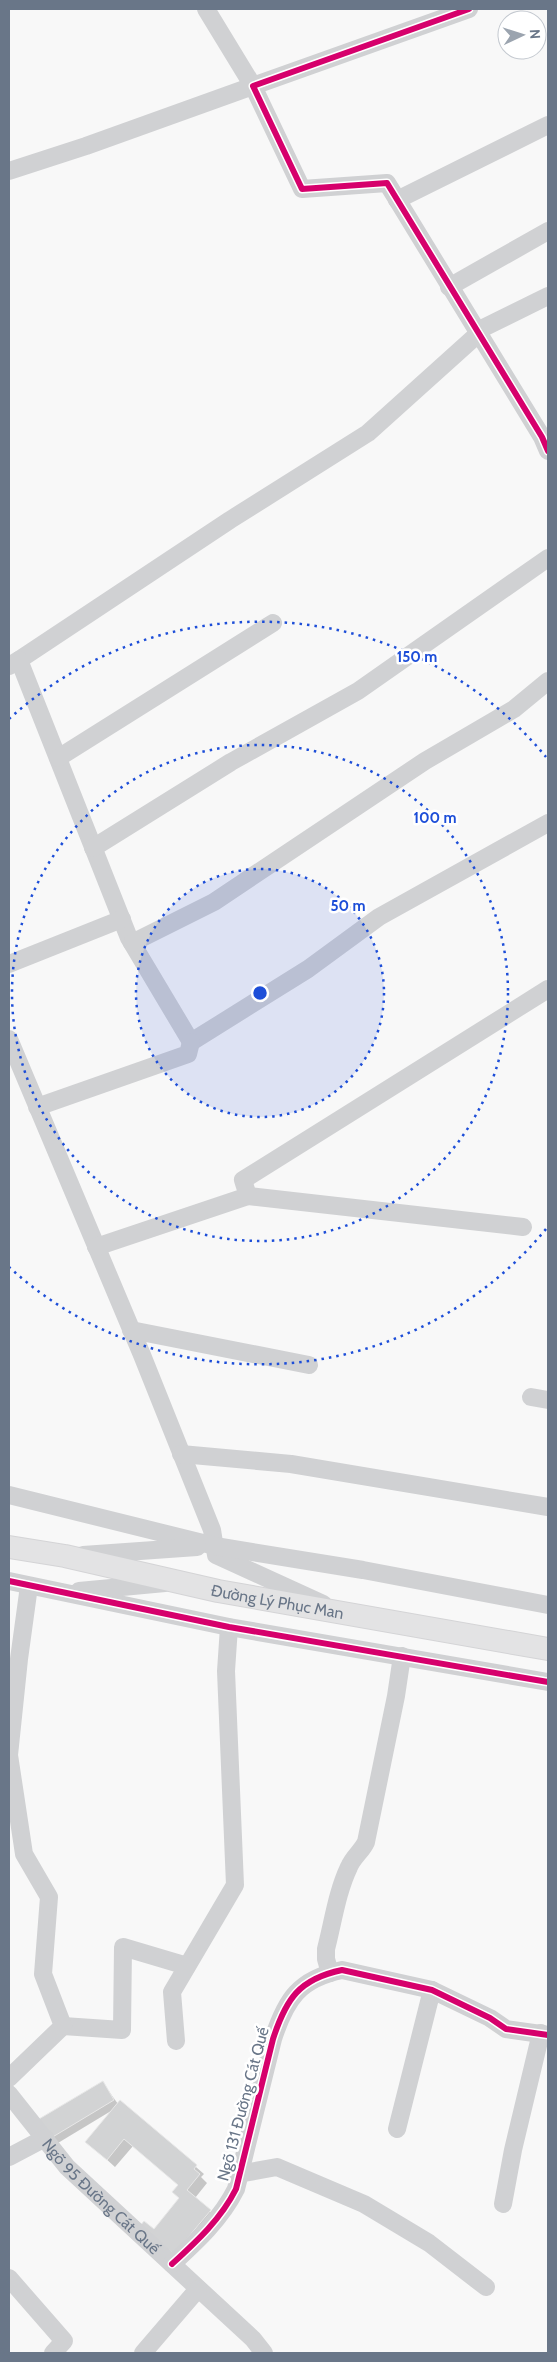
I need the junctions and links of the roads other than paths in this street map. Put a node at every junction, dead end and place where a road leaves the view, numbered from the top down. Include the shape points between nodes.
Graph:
1 (206, 9) edge
2 (469, 9) edge
3 (253, 86) junction
4 (548, 124) edge
5 (9, 171) edge
6 (397, 200) junction
7 (548, 231) edge
8 (450, 287) junction
9 (548, 296) edge
10 (478, 332) junction
11 (548, 452) edge
12 (548, 558) edge
13 (273, 623) dead end
14 (14, 663) edge
15 (548, 681) edge
16 (58, 758) junction
17 (548, 823) edge
18 (94, 848) junction
19 (122, 918) junction
20 (132, 943) junction
21 (9, 964) edge
22 (548, 989) edge
23 (9, 1039) edge
24 (191, 1042) junction
25 (37, 1107) junction
26 (248, 1196) junction
27 (523, 1227) dead end
28 (96, 1248) junction
29 (131, 1330) junction
30 (309, 1365) dead end
31 (531, 1397) dead end
32 (548, 1400) edge
33 (182, 1454) junction
34 (9, 1495) edge
35 (548, 1507) edge
36 (215, 1546) junction
37 (9, 1547) edge
38 (65, 1556) junction
39 (9, 1582) edge
40 (174, 1582) junction
41 (29, 1586) junction
42 (61, 1593) junction
43 (548, 1605) edge
44 (342, 1612) junction
45 (229, 1627) junction
46 (548, 1649) edge
47 (402, 1656) junction
48 (548, 1682) edge
49 (187, 1966) junction
50 (330, 1973) junction
51 (432, 1990) junction
52 (63, 2026) junction
53 (545, 2034) edge
54 (176, 2041) dead end
55 (9, 2078) edge
56 (9, 2094) edge
57 (397, 2129) dead end
58 (45, 2138) junction
59 (9, 2157) edge
60 (238, 2174) junction
61 (503, 2204) dead end
62 (172, 2264) junction
63 (9, 2278) edge
64 (486, 2287) dead end
65 (198, 2289) junction
66 (53, 2353) edge
67 (143, 2353) edge
68 (264, 2353) edge

1 - 3 street
2 - 3 street
3 - 5 street
3 - 6 street via 302,189 387,183
4 - 6 street
6 - 8 street
7 - 8 street
8 - 10 street
9 - 10 street
10 - 11 street
10 - 14 street via 368,433
12 - 18 street via 358,691 231,762
13 - 16 street
14 - 16 street
15 - 20 street via 514,709 426,761 214,902
16 - 18 street
17 - 24 street via 379,917 308,969
18 - 19 street
19 - 20 street
19 - 21 street
20 - 24 street
22 - 26 street via 243,1180
23 - 25 street
24 - 25 street via 188,1054
25 - 28 street
26 - 27 street
26 - 28 street
28 - 29 street
29 - 30 street
29 - 33 street
31 - 32 street
33 - 35 street via 291,1464
33 - 36 street via 212,1530
34 - 36 street
36 - 38 street
36 - 43 street
36 - 44 street via 216,1555
37 - 38 main road, Đường Lý Phục Man
38 - 40 main road, Đường Lý Phục Man
39 - 41 street
40 - 42 street
40 - 44 main road, Đường Lý Phục Man
41 - 42 street
41 - 52 street via 9,1755 24,1854 50,1896 43,1974
42 - 45 street
44 - 46 main road, Đường Lý Phục Man
45 - 47 street
45 - 49 street via 226,1671 235,1885
47 - 48 street
47 - 50 street via 366,1842 344,1878 326,1949
49 - 52 street via 123,1947 122,2030
49 - 54 street via 172,1992
50 - 51 street, Ngõ 131 Đường Cát Quế via 342,1970
50 - 60 street, Ngõ 131 Đường Cát Quế via 300,1988 281,2014
51 - 53 street, Ngõ 131 Đường Cát Quế via 506,2029
51 - 57 street
52 - 55 street
53 - 61 street via 513,2150
56 - 58 street, Ngõ 95 Đường Cát Quế
58 - 59 street
58 - 62 street, Ngõ 95 Đường Cát Quế via 67,2167
60 - 62 street, Ngõ 131 Đường Cát Quế via 236,2189 228,2204 207,2232
60 - 64 street via 277,2167 364,2204 429,2242
62 - 65 street, Ngõ 95 Đường Cát Quế
63 - 66 street via 64,2341
65 - 67 street
65 - 68 street, Ngõ 95 Đường Cát Quế

